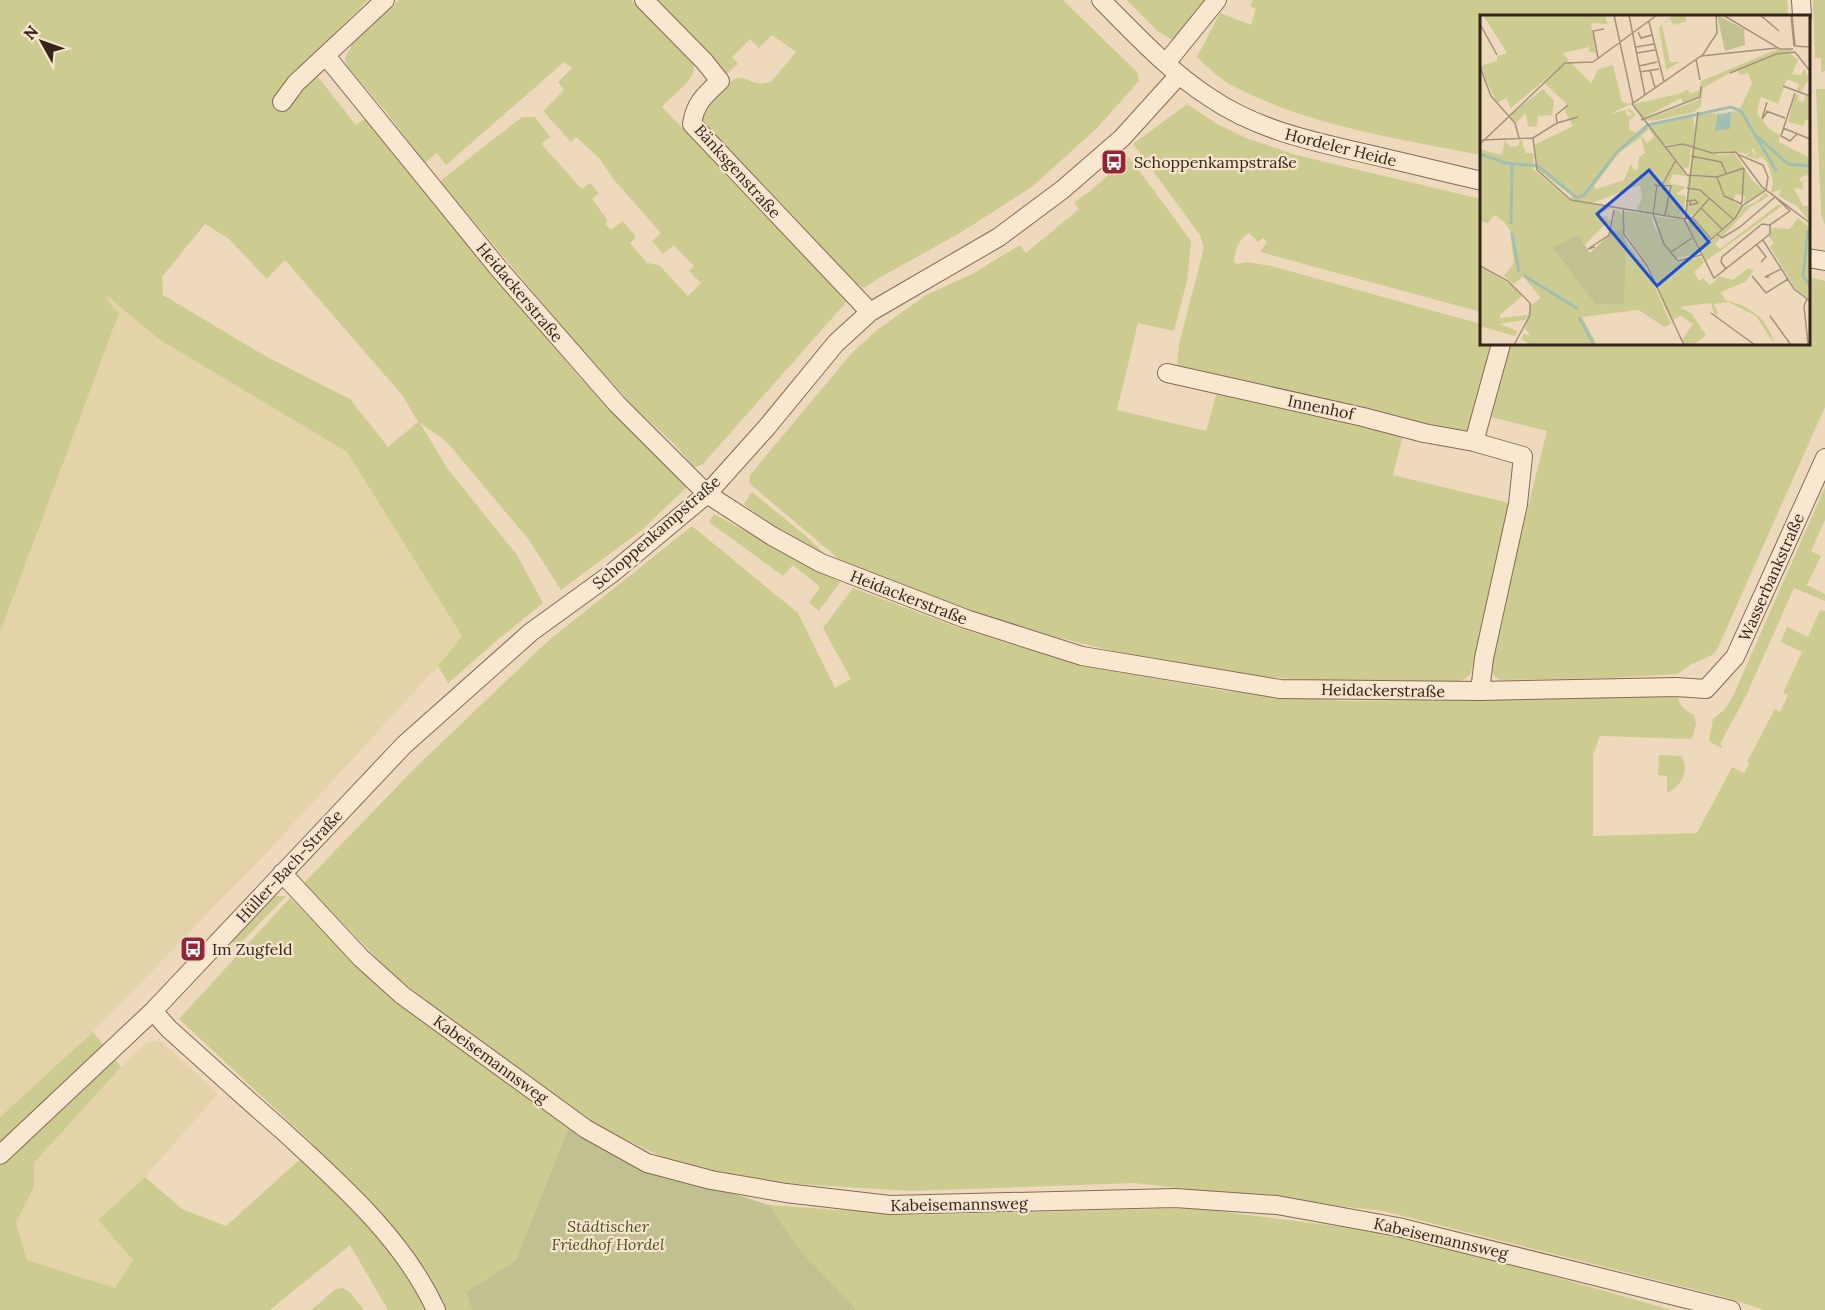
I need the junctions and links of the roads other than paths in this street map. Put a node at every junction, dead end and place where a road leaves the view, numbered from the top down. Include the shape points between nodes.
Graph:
1 (385, 0) edge
2 (644, 0) edge
3 (1101, 0) edge
4 (1217, 0) edge
5 (1801, 0) edge
6 (1802, 15) edge
7 (326, 56) junction
8 (1172, 69) junction
9 (282, 102) dead end
10 (1480, 182) edge
11 (1810, 258) edge
12 (1825, 261) edge
13 (870, 312) junction
14 (1501, 345) edge
15 (1167, 373) dead end
16 (1474, 442) junction
17 (1825, 458) edge
18 (707, 494) junction
19 (531, 632) joint
20 (1706, 689) joint
21 (1480, 691) junction
22 (282, 873) junction
23 (153, 1011) junction
24 (0, 1155) edge
25 (436, 1310) edge
26 (1731, 1310) edge

1 - 7 street
2 - 13 street, Bänksgenstraße via 720,81 694,110 692,124
3 - 8 street, Hordeler Heide
4 - 8 street, Schoppenkampstraße
5 - 6 street
7 - 9 street via 296,83
7 - 18 street, Heidackerstraße via 545,323
8 - 10 street, Hordeler Heide via 1210,99 1288,135
8 - 13 street, Schoppenkampstraße via 1122,138 1062,190 999,237
11 - 12 street
13 - 18 street, Schoppenkampstraße via 836,343
14 - 16 street
15 - 16 street, Innenhof
16 - 21 street, Innenhof via 1523,456 1518,504
17 - 20 street, Wasserbankstraße via 1735,657
18 - 19 street, Schoppenkampstraße via 611,574
18 - 21 street, Heidackerstraße via 821,563 966,619 1082,656 1280,689
19 - 22 street, Hüller-Bach-Straße via 404,745
20 - 21 street, Heidackerstraße
22 - 23 street, Hüller-Bach-Straße
22 - 26 street, Kabeisemannsweg via 361,958 402,995 586,1129 647,1163 775,1192 890,1205 1175,1198 1277,1205 1398,1227
23 - 24 street, Hüller-Bach-Straße
23 - 25 street via 371,1217 402,1254

